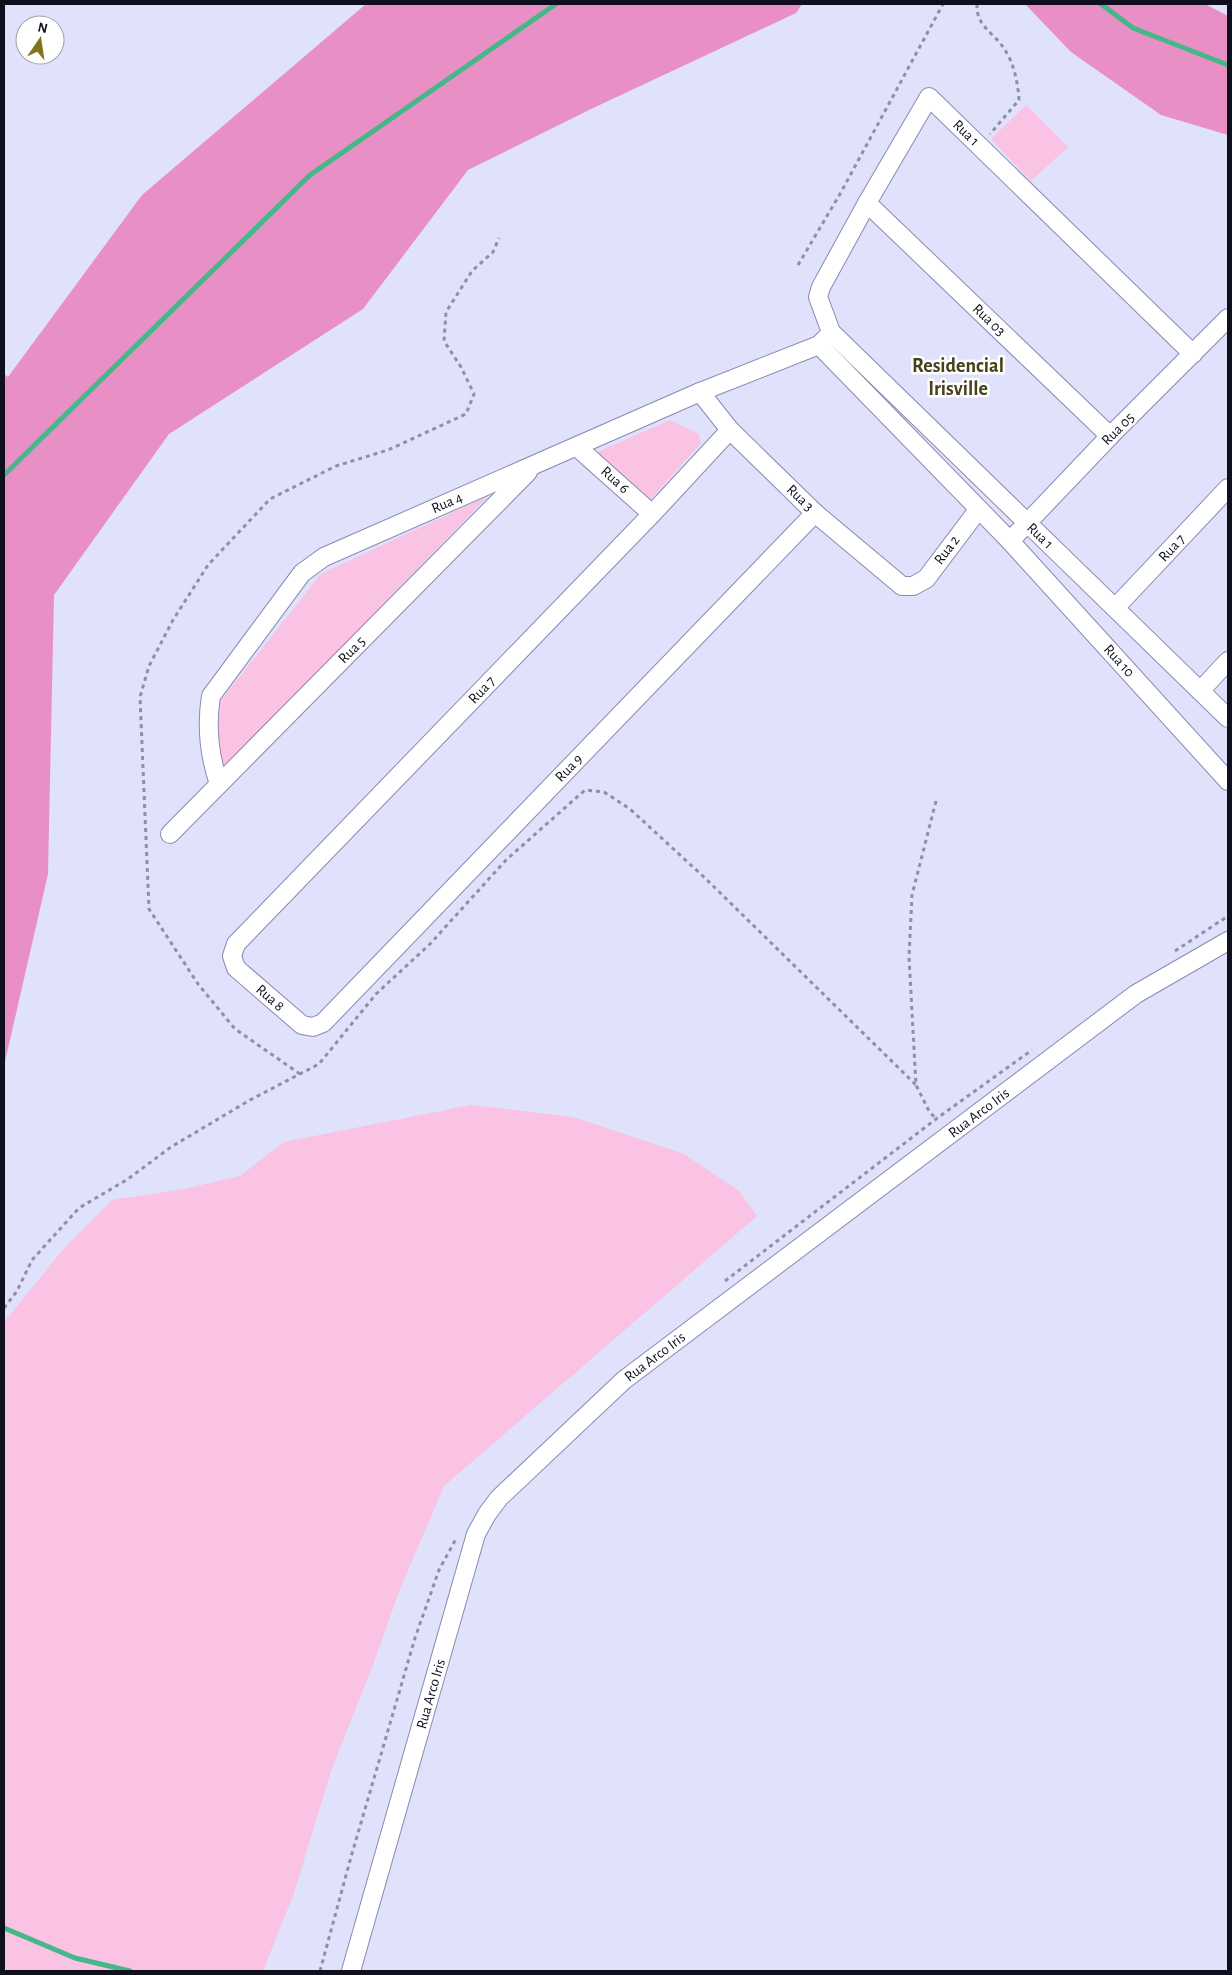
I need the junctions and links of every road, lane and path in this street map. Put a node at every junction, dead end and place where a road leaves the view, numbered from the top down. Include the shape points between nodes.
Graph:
1 (943, 4) edge
2 (976, 4) edge
3 (978, 145) junction
4 (867, 203) junction
5 (798, 265) dead end
6 (1228, 318) edge
7 (831, 332) junction
8 (819, 346) junction
9 (1193, 354) junction
10 (700, 392) junction
11 (730, 430) junction
12 (1110, 436) junction
13 (578, 447) junction
14 (534, 466) junction
15 (1228, 488) edge
16 (978, 510) junction
17 (815, 513) junction
18 (652, 514) junction
19 (1027, 523) junction
20 (1010, 541) junction
21 (913, 586) joint
22 (1115, 608) junction
23 (1228, 661) edge
24 (1200, 691) junction
25 (1228, 718) edge
26 (1228, 781) edge
27 (219, 784) junction
28 (936, 801) dead end
29 (170, 834) dead end
30 (1228, 916) edge
31 (1228, 941) edge
32 (234, 950) joint
33 (1172, 953) dead end
34 (323, 1023) joint
35 (1036, 1047) dead end
36 (916, 1085) junction
37 (936, 1119) junction
38 (947, 1137) junction
39 (719, 1286) dead end
40 (4, 1308) edge
41 (461, 1532) dead end
42 (320, 1971) edge
43 (351, 1971) edge

1 - 5 path
2 - 3 path via 976,15 1004,47 1010,59 1019,100
3 - 4 street, Rua 1 via 929,97
3 - 9 street, Rua 1
4 - 7 street, Rua 1 via 818,297
4 - 12 street, Rua 03
6 - 9 street, Rua 05
7 - 8 street
7 - 19 street, Rua 1
8 - 10 street, Rua 4
8 - 16 street, Rua 1
9 - 12 street, Rua 05
10 - 11 street, Rua 3
10 - 13 street, Rua 4
11 - 17 street, Rua 3
11 - 18 street, Rua 7
12 - 19 street, Rua 05
13 - 14 street, Rua 4
13 - 18 street, Rua 6
14 - 27 street, Rua 5
14 - 27 street, Rua 4 via 324,557 302,573 211,696 208,741
15 - 22 street, Rua 7
16 - 20 street, Rua 1
16 - 21 street, Rua 2 via 926,579
17 - 21 street, Rua 3 via 902,586
17 - 34 street, Rua 9
18 - 32 street, Rua 7 via 236,944
19 - 20 street, Rua 05
19 - 22 street, Rua 1
20 - 26 street, Rua 10
22 - 24 street, Rua 1
23 - 24 street
24 - 25 street, Rua 1
27 - 29 street, Rua 5
28 - 36 path via 912,895 910,958
30 - 33 path
31 - 38 street, Rua Arco Iris via 1136,994
32 - 34 street, Rua 8 via 232,956 236,968 302,1025 313,1027
35 - 37 path
36 - 37 path
36 - 40 path via 630,809 604,792 585,790 506,860 430,944 376,994 319,1064 179,1142 128,1179 79,1208 32,1260 17,1291
37 - 38 path
37 - 39 path
38 - 43 street, Rua Arco Iris via 624,1380 499,1498 487,1514 476,1534
41 - 42 path via 439,1570 415,1638

